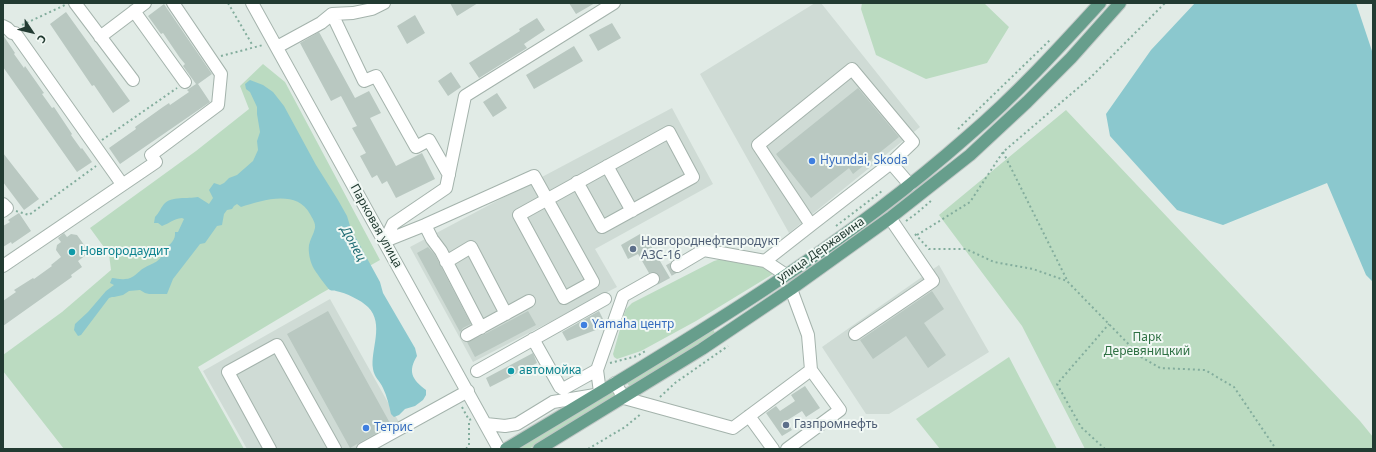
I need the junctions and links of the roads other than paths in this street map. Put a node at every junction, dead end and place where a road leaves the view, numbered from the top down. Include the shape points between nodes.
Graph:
1 (75, 3) edge
2 (145, 3) edge
3 (173, 3) edge
4 (252, 3) edge
5 (384, 3) edge
6 (614, 3) edge
7 (1100, 3) edge
8 (1120, 3) edge
9 (134, 11) junction
10 (332, 14) junction
11 (7, 30) edge
12 (100, 37) junction
13 (275, 44) junction
14 (133, 80) dead end
15 (185, 82) road end
16 (891, 163) junction
17 (607, 166) junction
18 (449, 175) junction
19 (577, 182) junction
20 (122, 184) junction
21 (910, 185) junction
22 (547, 199) junction
23 (632, 211) junction
24 (893, 223) junction
25 (425, 225) junction
26 (811, 225) junction
27 (385, 241) junction
28 (765, 261) junction
29 (446, 262) junction
30 (3, 266) edge
31 (677, 266) tunnel mouth
32 (786, 275) junction
33 (653, 279) tunnel mouth
34 (791, 289) junction
35 (605, 299) dead end
36 (529, 301) dead end
37 (506, 314) junction
38 (480, 328) junction
39 (855, 334) dead end
40 (467, 335) dead end
41 (533, 339) junction
42 (476, 370) dead end
43 (597, 370) junction
44 (811, 370) junction
45 (615, 383) junction
46 (468, 391) junction
47 (597, 394) junction
48 (624, 398) junction
49 (749, 416) junction
50 (486, 424) junction
51 (270, 449) edge
52 (335, 449) edge
53 (363, 449) edge
54 (499, 449) edge
55 (506, 449) edge
56 (539, 449) edge
57 (773, 449) edge
58 (787, 449) edge

1 - 12 street
2 - 9 street
3 - 20 street via 221,74 218,105 151,155 156,162
4 - 13 street, Парковая улица
5 - 10 street via 372,9
6 - 18 street via 465,96
7 - 21 main road, улица Державина via 1048,60 992,115
8 - 24 main road, улица Державина via 1027,102
9 - 12 street
9 - 15 street
10 - 13 street via 321,23
10 - 18 street via 364,81 376,76 416,147 429,140
11 - 20 street via 18,37
12 - 14 street
13 - 27 street, Парковая улица
16 - 21 street
16 - 26 street
16 - 26 street via 913,142 852,69 758,145
17 - 19 street
17 - 23 street
17 - 23 street via 669,132 693,177
18 - 27 street via 446,188 393,224
19 - 22 street
19 - 23 street via 602,227
20 - 30 street
21 - 32 main road, улица Державина
22 - 22 street via 593,282 564,298 519,214
22 - 25 street via 534,176
24 - 34 main road, улица Державина
24 - 39 street via 933,281
25 - 27 street
25 - 29 street
26 - 28 street
27 - 46 street, Парковая улица
28 - 31 street via 704,250
28 - 32 street
29 - 37 street via 471,247
29 - 38 street
32 - 45 main road, улица Державина
33 - 43 street via 623,296
34 - 44 street via 808,335
34 - 48 main road, улица Державина
35 - 41 street
36 - 37 street
37 - 38 street
38 - 40 street
41 - 42 street
41 - 43 street via 563,389
43 - 47 street
44 - 49 street
44 - 58 street via 840,410
45 - 47 main road, улица Державина
45 - 48 street
46 - 50 street, Парковая улица
46 - 53 street
47 - 50 street via 553,402 517,424
47 - 55 main road, улица Державина
48 - 49 street via 733,428
48 - 56 main road, улица Державина
49 - 57 street
50 - 54 street, Парковая улица
51 - 52 street via 228,372 277,345

